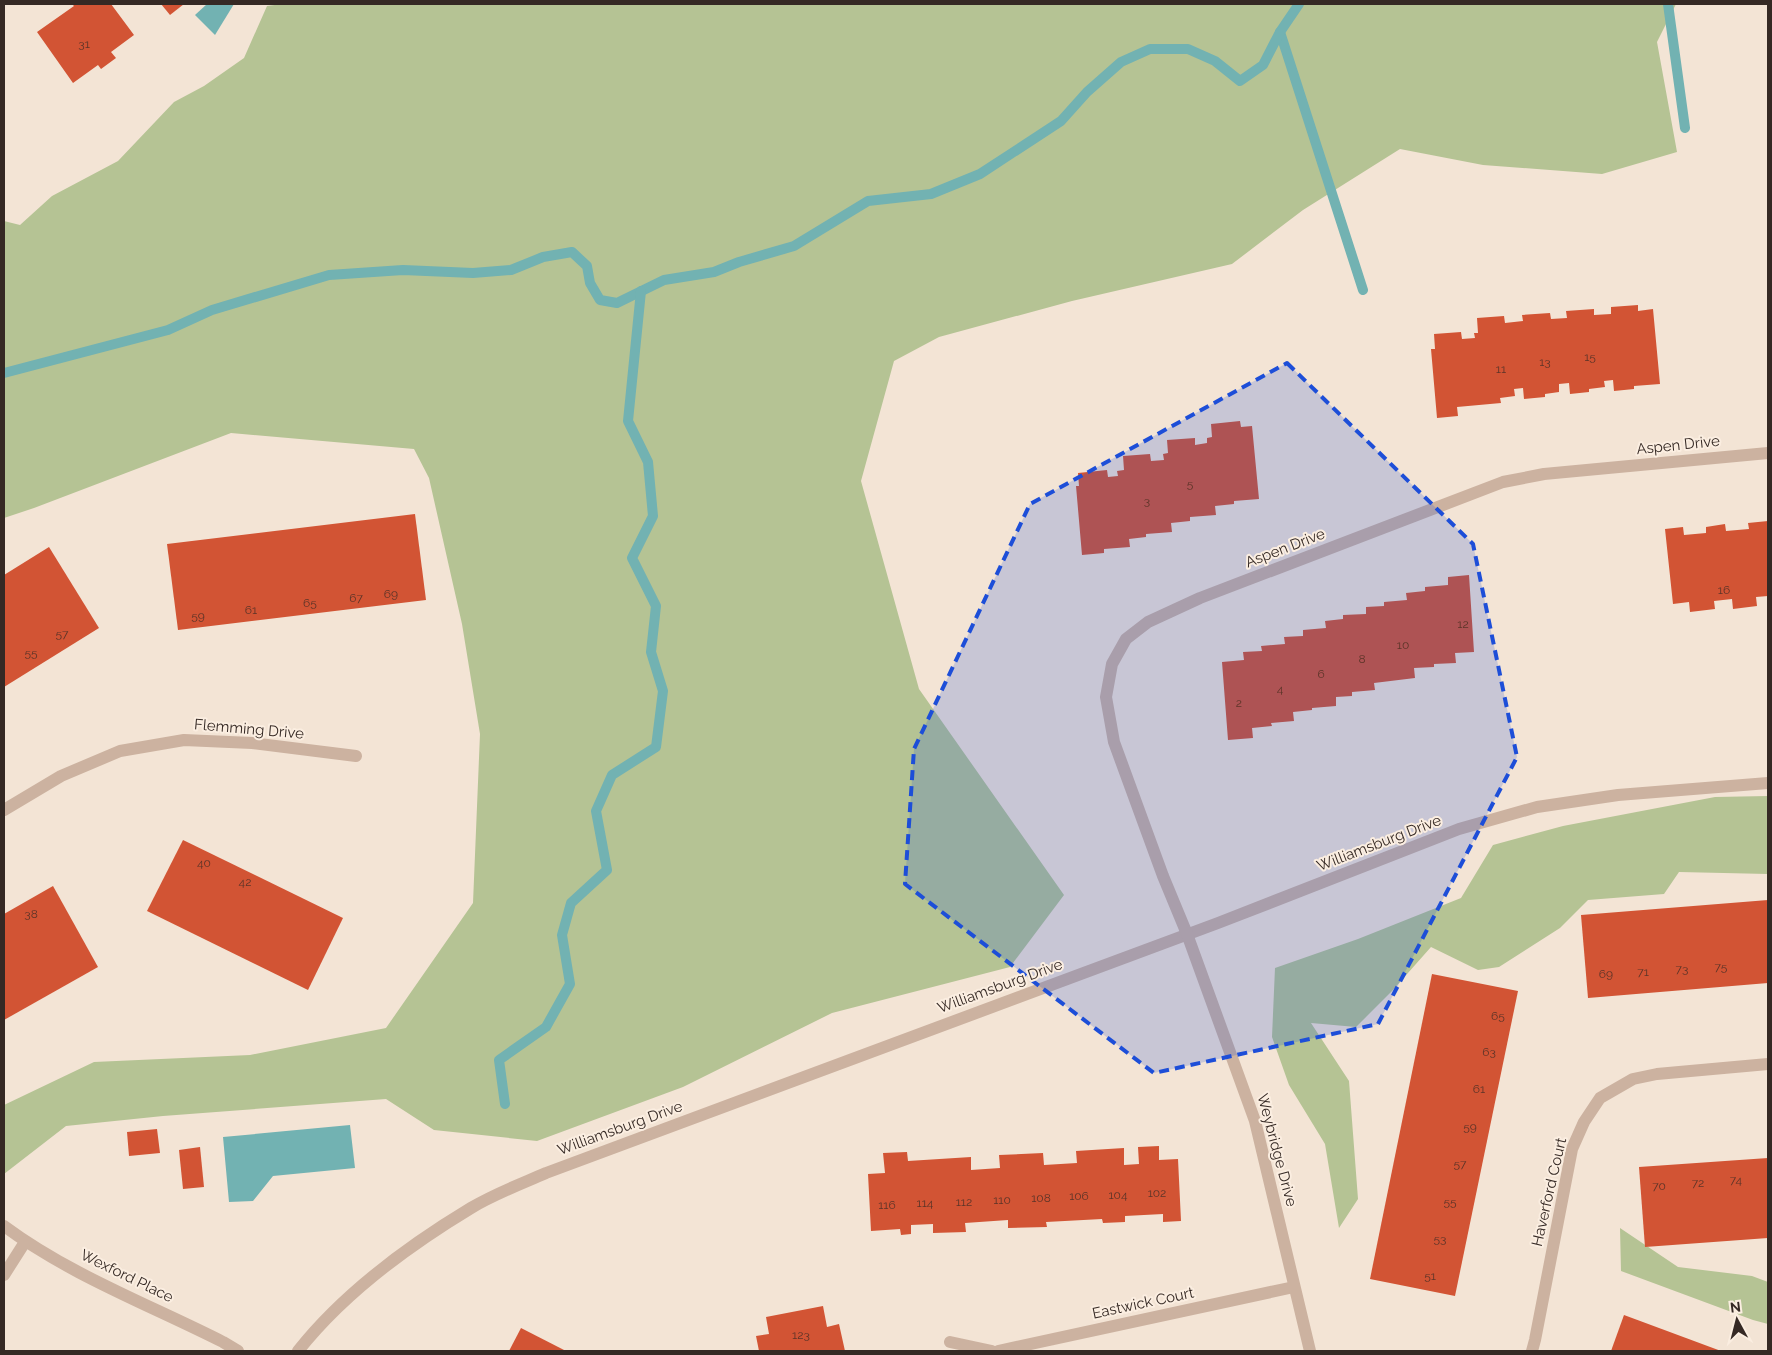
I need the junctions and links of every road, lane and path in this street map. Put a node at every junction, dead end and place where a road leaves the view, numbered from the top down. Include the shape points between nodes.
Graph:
1 (1768, 453) edge
2 (356, 756) dead end
3 (1768, 783) edge
4 (4, 810) edge
5 (1187, 934) junction
6 (1768, 1064) edge
7 (4, 1226) edge
8 (25, 1242) junction
9 (4, 1275) edge
10 (1294, 1287) junction
11 (950, 1342) dead end
12 (238, 1351) edge
13 (298, 1351) edge
14 (992, 1351) edge
15 (998, 1351) edge
16 (1310, 1351) edge
17 (1532, 1351) edge

1 - 5 street, Aspen Drive via 1544,474 1503,482 1200,598 1148,622 1126,639 1112,664 1106,698 1114,742
2 - 4 street, Flemming Drive via 252,743 184,740 120,751 61,776
3 - 5 street, Williamsburg Drive via 1618,795 1537,807 1459,829
5 - 10 street, Weybridge Drive via 1255,1121
5 - 13 street, Williamsburg Drive via 546,1173 472,1208 399,1256 346,1301
6 - 17 street, Haverford Court via 1657,1074 1633,1079 1600,1098 1572,1149
7 - 8 street, Wexford Place
8 - 9 street
8 - 12 street, Wexford Place
10 - 15 street, Eastwick Court
10 - 16 street, Weybridge Drive
11 - 14 street

